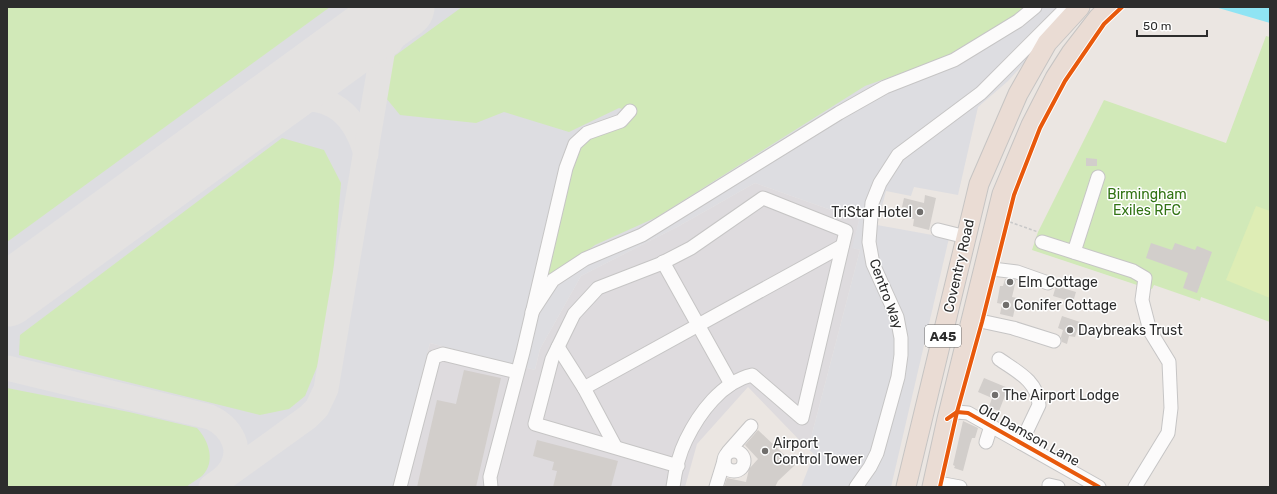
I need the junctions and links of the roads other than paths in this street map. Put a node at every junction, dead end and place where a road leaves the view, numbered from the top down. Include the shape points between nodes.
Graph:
1 (1035, 7) edge
2 (1067, 7) edge
3 (1080, 7) edge
4 (1110, 7) edge
5 (630, 111) dead end
6 (1098, 177) dead end
7 (938, 230) dead end
8 (966, 237) junction
9 (1040, 237) road end
10 (842, 246) junction
11 (1074, 252) junction
12 (663, 262) junction
13 (984, 268) junction
14 (1048, 283) dead end
15 (532, 312) junction
16 (971, 320) junction
17 (698, 326) junction
18 (1054, 341) dead end
19 (558, 347) junction
20 (999, 359) dead end
21 (518, 372) junction
22 (731, 384) junction
23 (584, 388) junction
24 (947, 419) junction
25 (750, 426) dead end
26 (990, 426) junction
27 (986, 442) dead end
28 (1021, 443) junction
29 (615, 446) junction
30 (678, 466) junction
31 (933, 484) edge
32 (400, 487) edge
33 (491, 487) edge
34 (672, 487) edge
35 (716, 487) edge
36 (856, 487) edge
37 (906, 487) edge
38 (960, 487) edge
39 (1049, 487) edge
40 (1058, 487) edge
41 (1099, 487) edge
42 (1135, 487) edge

1 - 15 street via 1018,21 954,60 885,87 839,113 642,235 585,259 553,280
2 - 36 street, Centro Way via 981,93 898,156 880,183 872,203 869,242 873,264 897,317 901,355 898,377 877,453
3 - 8 highway, Coventry Road / A45 via 1047,43 1025,82 978,184
4 - 13 highway, Coventry Road / A45 via 1098,18 1055,78 1031,126 1002,194
5 - 15 street via 621,121 587,133 576,144 566,168
6 - 11 street
7 - 8 street
8 - 37 highway, Coventry Road / A45
9 - 11 street
10 - 12 street via 846,231 763,198 691,248
10 - 17 street
10 - 22 street via 802,418 752,375 741,377
11 - 42 street via 1144,276 1142,300 1150,331 1169,362 1172,408 1168,433
12 - 17 street
12 - 19 street via 598,288 574,314
13 - 14 street via 1017,272
13 - 16 highway, Coventry Road / A45
15 - 21 street
16 - 18 street via 1013,328
16 - 24 highway, Coventry Road / A45
17 - 22 street
17 - 23 street
19 - 23 street
19 - 29 street via 552,359 534,424
20 - 28 street via 1032,383 1039,398 1039,405
21 - 32 street via 443,354 434,357
21 - 33 street via 490,477
22 - 30 street via 700,415 685,441
23 - 29 street
24 - 26 street, Old Damson Lane via 962,411
24 - 31 highway, Coventry Road / A45
25 - 35 street via 726,457
26 - 27 street
26 - 28 street, Old Damson Lane
28 - 41 street, Old Damson Lane
29 - 30 street
30 - 34 street
31 - 38 street
39 - 40 street

